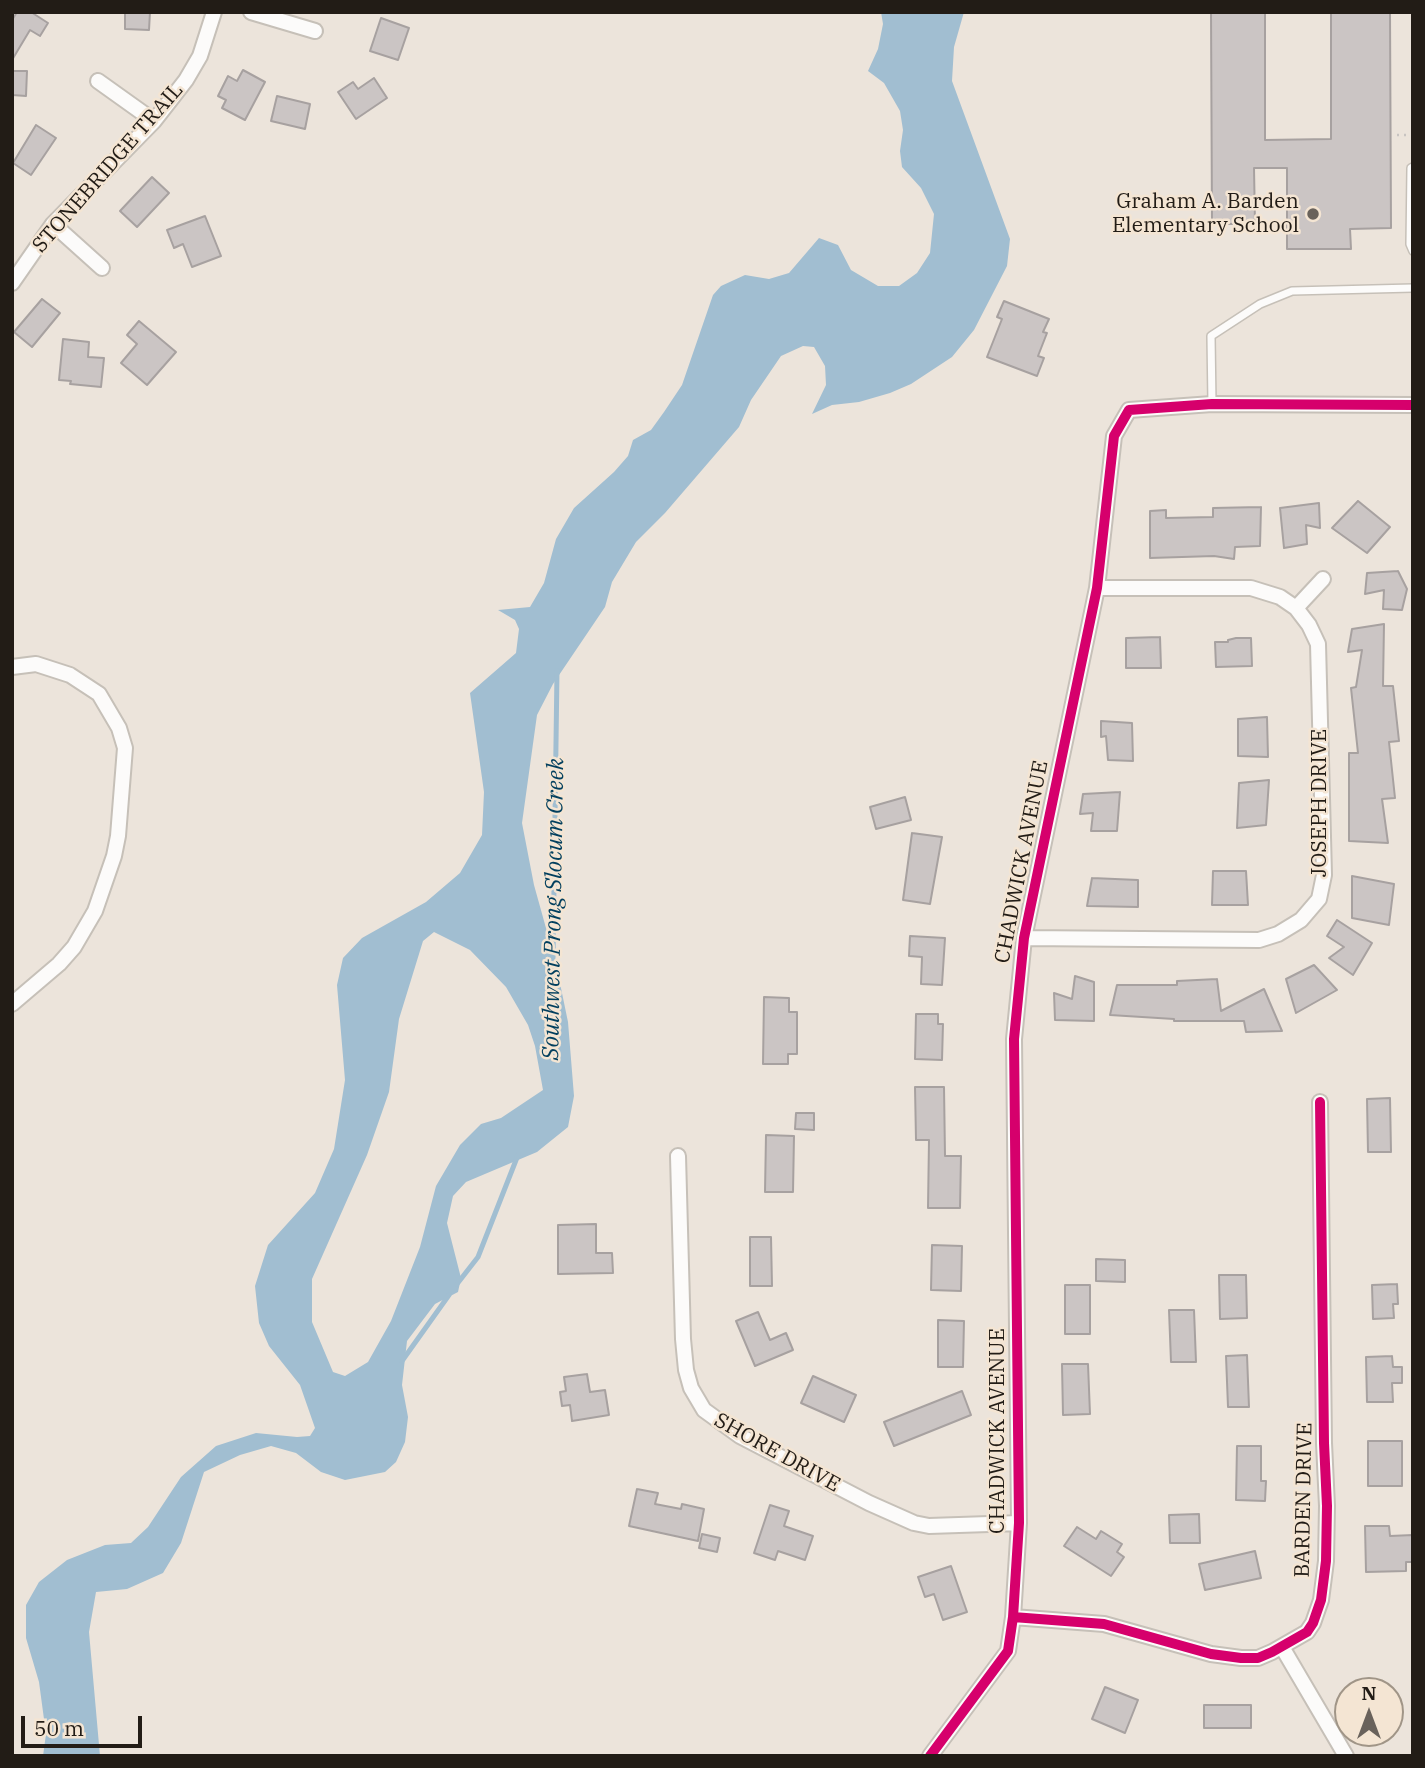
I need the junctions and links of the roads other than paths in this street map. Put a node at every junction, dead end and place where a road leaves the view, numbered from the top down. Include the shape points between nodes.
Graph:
1 (214, 12) edge
2 (251, 12) edge
3 (315, 31) dead end
4 (98, 81) dead end
5 (154, 121) junction
6 (1413, 167) edge
7 (53, 224) junction
8 (1413, 251) edge
9 (102, 268) dead end
10 (12, 283) edge
11 (1413, 289) edge
12 (1212, 404) junction
13 (1413, 405) edge
14 (1323, 579) dead end
15 (1097, 588) junction
16 (1296, 608) junction
17 (12, 667) edge
18 (1024, 938) junction
19 (12, 1004) edge
20 (1320, 1102) dead end
21 (678, 1156) dead end
22 (1019, 1523) junction
23 (1013, 1617) junction
24 (1282, 1647) junction
25 (930, 1756) edge
26 (1346, 1756) edge

1 - 5 street, STONEBRIDGE TRAIL via 200,56
2 - 3 street
4 - 5 street
5 - 7 street, STONEBRIDGE TRAIL
6 - 8 lane
7 - 9 street
7 - 10 street, STONEBRIDGE TRAIL
11 - 12 lane via 1292,291 1260,304 1211,337
12 - 13 street, CHADWICK AVENUE
12 - 15 street, CHADWICK AVENUE via 1129,410 1114,436
14 - 16 street
15 - 16 street, JOSEPH DRIVE via 1251,587
15 - 18 street, CHADWICK AVENUE
16 - 18 street, JOSEPH DRIVE via 1318,644 1324,875 1319,899 1301,920 1259,940
17 - 19 street via 36,664 70,676 99,694 125,748 118,836 95,911 59,964
18 - 22 street, CHADWICK AVENUE via 1014,1039
20 - 24 street, BARDEN DRIVE via 1326,1561 1313,1623
21 - 22 street, SHORE DRIVE via 686,1370 704,1410 740,1436 914,1523 929,1527
22 - 23 street, CHADWICK AVENUE
23 - 24 street, BARDEN DRIVE via 1104,1624 1241,1658 1258,1658
23 - 25 street, CHADWICK AVENUE via 1008,1651
24 - 26 street

